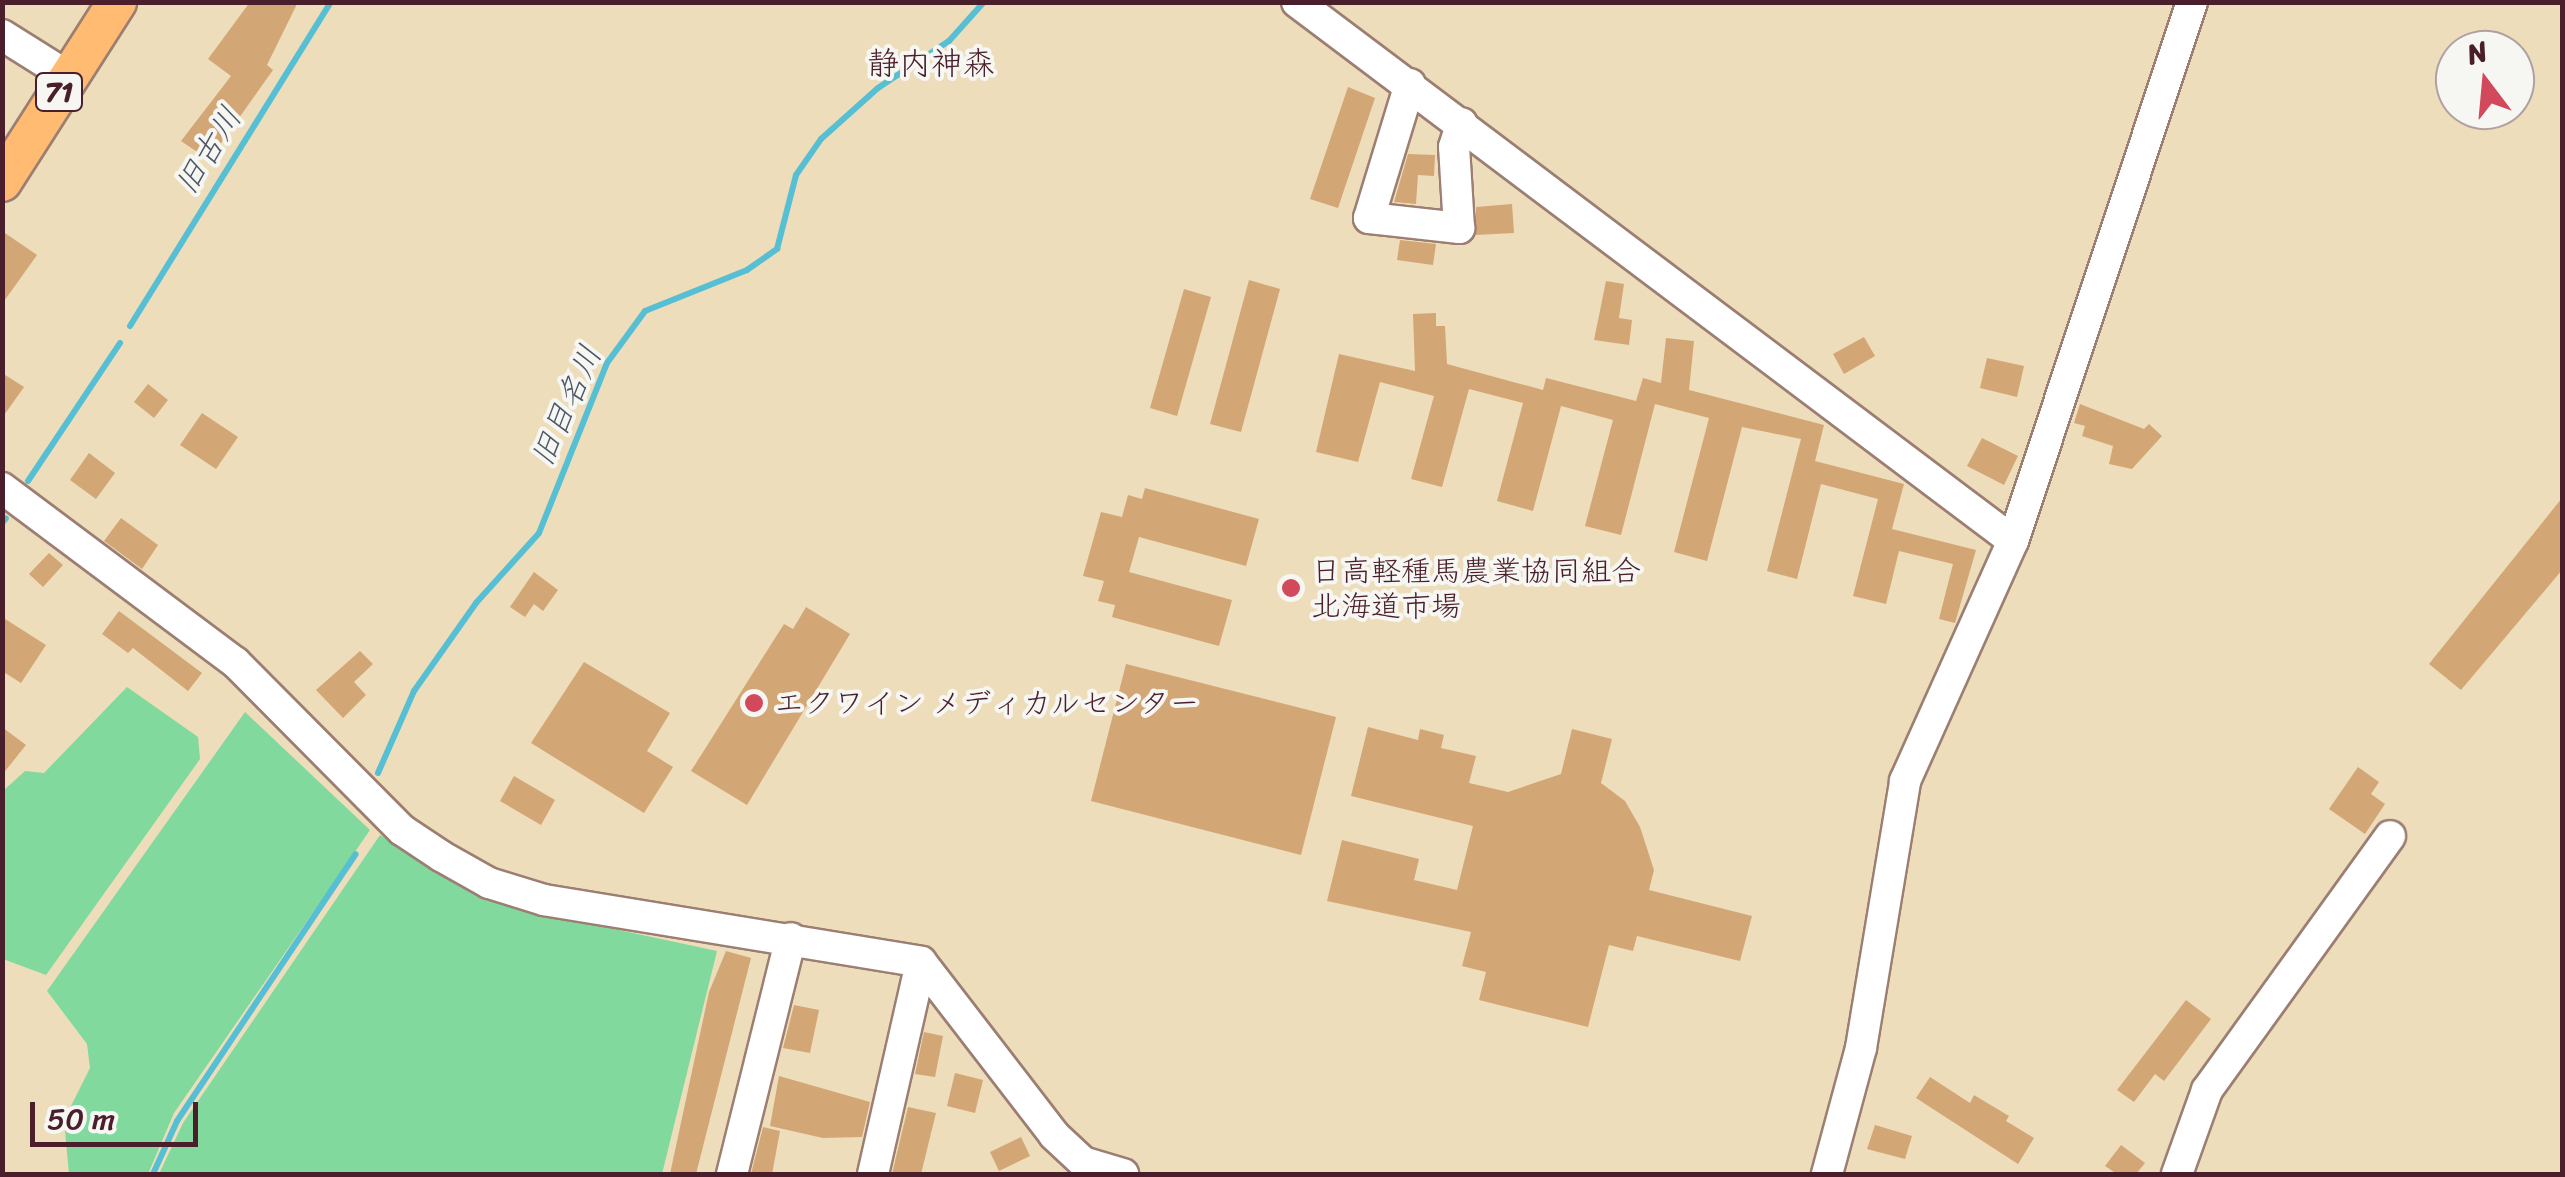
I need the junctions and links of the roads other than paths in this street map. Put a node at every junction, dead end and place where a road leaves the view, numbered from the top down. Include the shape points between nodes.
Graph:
1 (117, 2) edge
2 (1297, 2) edge
3 (2192, 2) edge
4 (2, 35) edge
5 (69, 76) junction
6 (1410, 84) junction
7 (1462, 123) junction
8 (2, 182) edge
9 (2, 488) edge
10 (2012, 542) junction
11 (2390, 836) dead end
12 (791, 938) junction
13 (921, 962) junction
14 (732, 1174) edge
15 (873, 1174) edge
16 (1118, 1174) edge
17 (1827, 1174) edge
18 (2177, 1174) edge

1 - 5 main road, 71
2 - 6 street
3 - 10 street
4 - 5 street
5 - 8 main road, 71
6 - 7 street
6 - 7 street via 1369,218 1459,228 1454,146
7 - 10 street
9 - 12 street via 236,662 402,830 441,856 489,882 544,900
10 - 17 street via 1906,781 1861,1048
11 - 18 street via 2208,1090
12 - 13 street
12 - 14 street
13 - 15 street
13 - 16 street via 1039,1119 1083,1162

